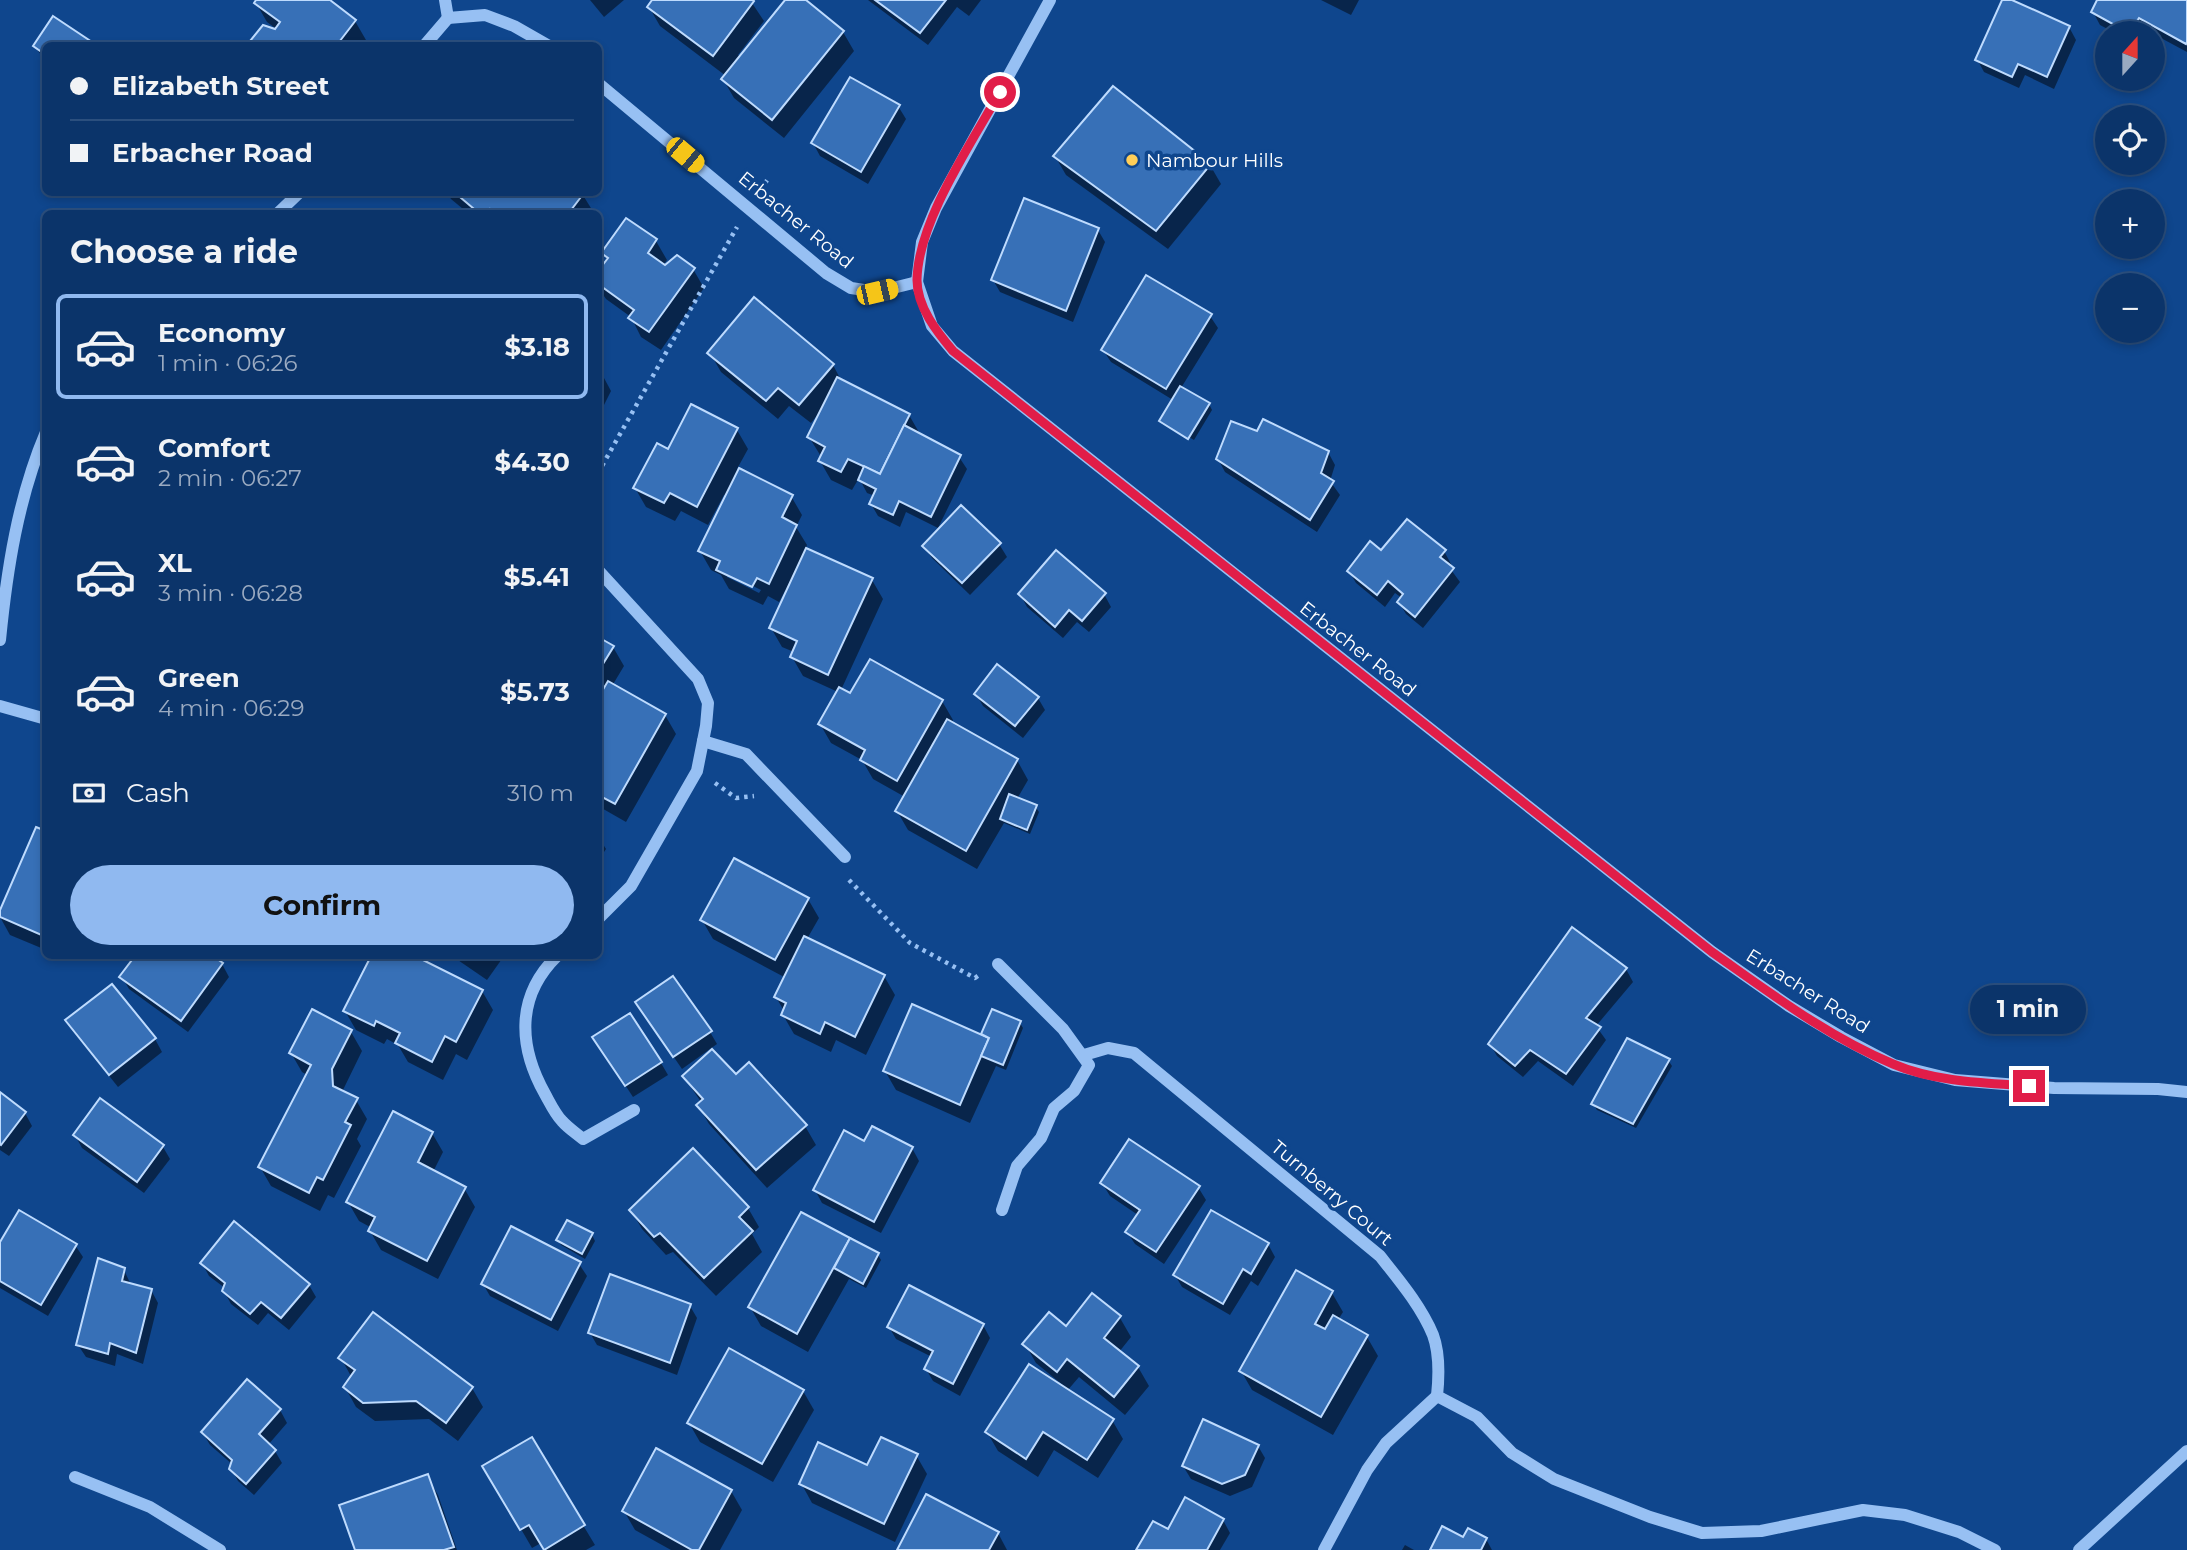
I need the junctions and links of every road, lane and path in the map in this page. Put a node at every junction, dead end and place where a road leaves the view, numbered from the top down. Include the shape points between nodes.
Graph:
1 (445, 0) edge
2 (1051, 0) edge
3 (449, 18) junction
4 (428, 42) edge
5 (542, 42) edge
6 (602, 86) edge
7 (768, 179) dead end
8 (296, 196) edge
9 (748, 208) junction
10 (281, 210) edge
11 (917, 282) junction
12 (42, 442) edge
13 (602, 466) edge
14 (602, 574) edge
15 (0, 640) edge
16 (0, 706) edge
17 (42, 718) edge
18 (704, 741) junction
19 (845, 857) dead end
20 (602, 915) edge
21 (554, 959) edge
22 (998, 964) dead end
23 (1084, 1055) junction
24 (2187, 1092) edge
25 (634, 1110) dead end
26 (1002, 1210) dead end
27 (1437, 1396) junction
28 (2187, 1451) edge
29 (75, 1477) dead end
30 (220, 1550) edge
31 (1324, 1550) edge
32 (1995, 1550) edge
33 (2079, 1550) edge

1 - 3 street
2 - 11 street via 936,208 922,242
3 - 4 street
3 - 5 street via 485,16
6 - 9 street, Erbacher Road
7 - 9 path
8 - 10 street
9 - 11 street, Erbacher Road via 851,288 877,292
9 - 13 path
11 - 24 street, Erbacher Road via 932,326 953,351 1701,943 1789,1006 1894,1065 1955,1080
12 - 15 street via 13,544
14 - 18 street via 698,679 708,703
16 - 17 street
18 - 19 street via 746,754
18 - 20 street via 696,771 631,886
21 - 25 street via 534,982 526,1009 529,1058 541,1087 560,1120 583,1139
22 - 23 street
23 - 26 street via 1089,1065 1074,1091 1054,1108 1041,1138 1017,1166
23 - 27 street, Turnberry Court via 1108,1048 1134,1053 1380,1256 1433,1336 1439,1372
27 - 31 street via 1385,1443
27 - 32 street via 1477,1417 1512,1453 1554,1479 1702,1533 1761,1531 1863,1510 1905,1515 1959,1532
28 - 33 street
29 - 30 street via 149,1507

